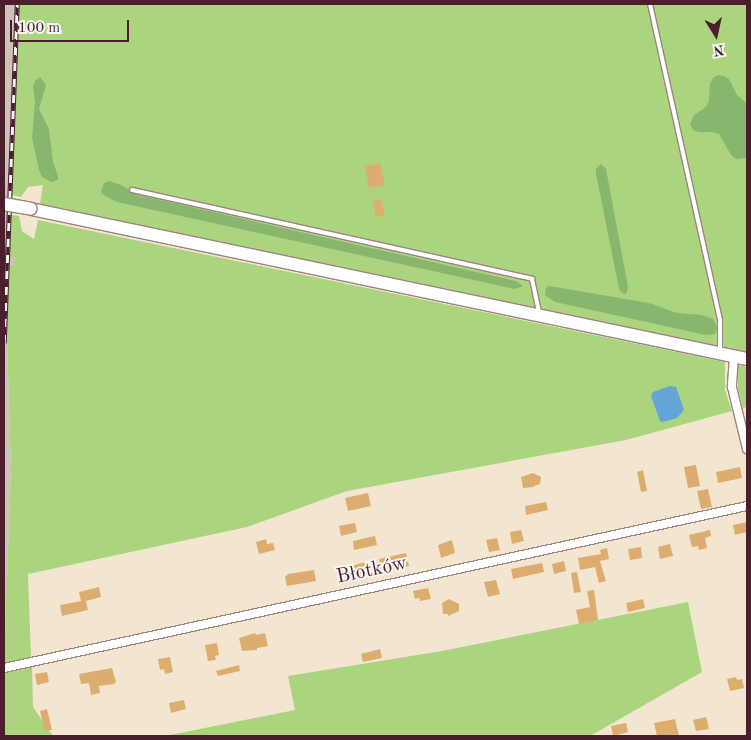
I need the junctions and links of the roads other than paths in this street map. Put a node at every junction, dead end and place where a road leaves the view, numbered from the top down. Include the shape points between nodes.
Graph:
1 (650, 4) edge
2 (132, 190) dead end
3 (4, 204) edge
4 (539, 315) junction
5 (720, 353) junction
6 (741, 358) edge
7 (747, 449) edge
8 (747, 506) edge
9 (4, 668) edge

1 - 5 lane via 720,320
2 - 4 lane via 532,279
3 - 4 highway, bridge
4 - 5 highway
5 - 6 highway
6 - 7 street via 732,387
8 - 9 street, Błotków

